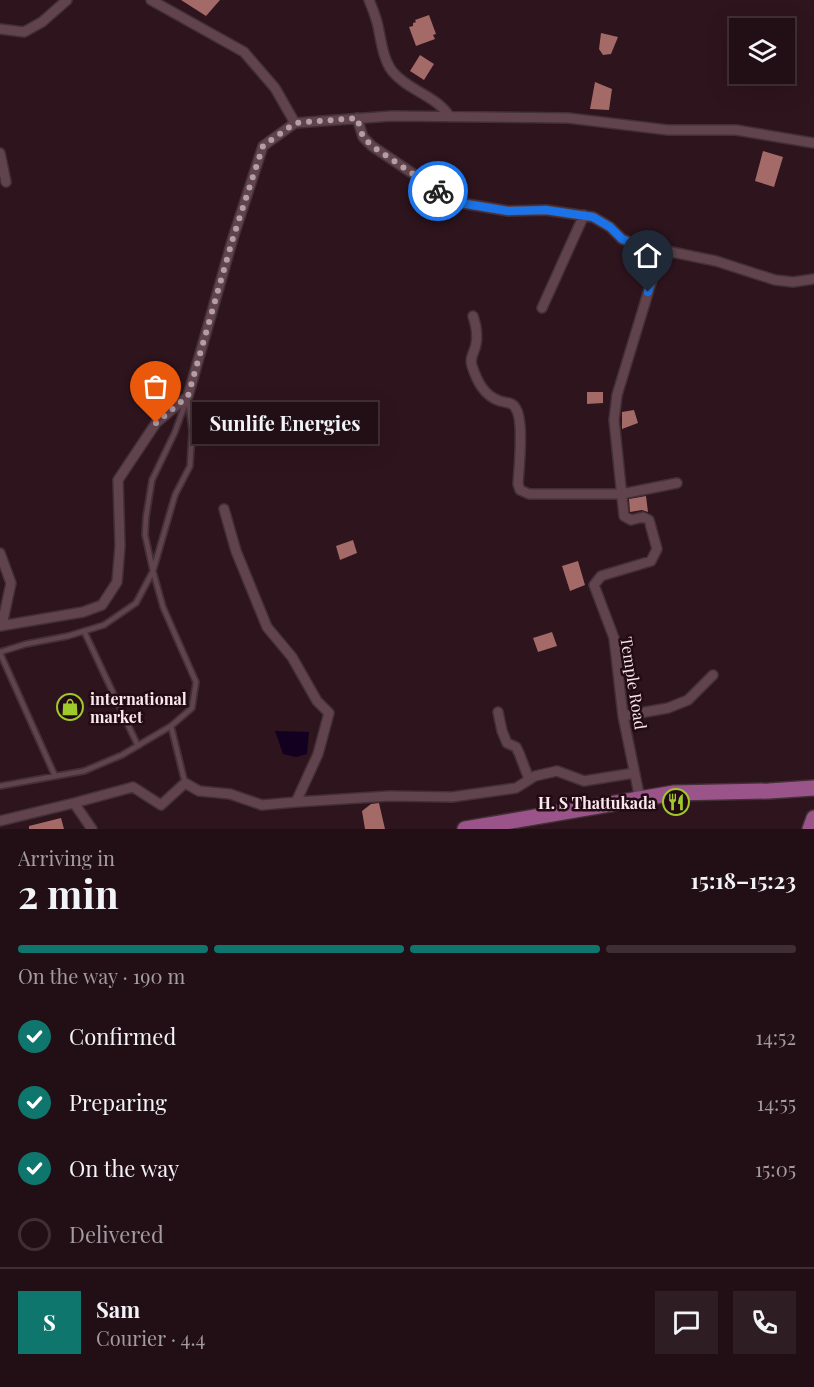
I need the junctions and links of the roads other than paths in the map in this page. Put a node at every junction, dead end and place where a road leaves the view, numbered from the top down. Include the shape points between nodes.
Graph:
1 (67, 0) edge
2 (151, 0) edge
3 (369, 0) edge
4 (0, 29) edge
5 (450, 117) junction
6 (357, 118) junction
7 (295, 123) junction
8 (814, 143) edge
9 (0, 153) edge
10 (6, 182) dead end
11 (584, 215) junction
12 (661, 250) junction
13 (814, 279) edge
14 (542, 308) dead end
15 (473, 316) dead end
16 (188, 396) junction
17 (677, 483) dead end
18 (622, 494) junction
19 (224, 509) dead end
20 (0, 553) edge
21 (153, 571) junction
22 (1, 626) edge
23 (84, 631) junction
24 (0, 653) edge
25 (713, 675) dead end
26 (498, 712) dead end
27 (623, 716) junction
28 (171, 726) junction
29 (138, 746) junction
30 (634, 772) junction
31 (55, 776) junction
32 (529, 779) junction
33 (185, 783) junction
34 (0, 786) edge
35 (814, 788) edge
36 (640, 799) junction
37 (296, 802) junction
38 (74, 803) junction
39 (814, 818) edge
40 (0, 820) edge
41 (92, 829) edge
42 (465, 829) edge
43 (810, 829) edge

1 - 4 street via 24,32
2 - 7 street via 244,52 275,88
3 - 5 street via 391,69 403,82 444,108
5 - 6 street
5 - 8 street via 568,118 668,130 736,130
6 - 7 street
6 - 11 street via 363,137 372,146 455,202 508,211
7 - 16 street via 263,146
9 - 10 street
11 - 12 street via 610,227 622,239
11 - 14 street
12 - 13 street via 716,261 775,280
12 - 18 street, Temple Road via 617,395 614,420
15 - 18 street via 477,329 471,363 482,389 516,408 520,421 520,490 529,494
16 - 21 lane via 190,466 175,495
16 - 21 lane via 152,480 145,535
16 - 22 street via 156,423 118,480 117,582 102,605
17 - 18 street
18 - 27 street, Temple Road via 624,516 649,520 657,549 651,561 602,576 594,585 614,638
19 - 37 street via 236,551 267,627 329,713 318,754
20 - 22 street via 11,583
21 - 23 lane via 136,603 104,625
21 - 28 lane via 163,607 196,682 192,708
23 - 24 lane
23 - 29 lane
24 - 31 lane
25 - 27 street via 688,700
26 - 32 street via 507,743 516,747
27 - 30 street, Temple Road
28 - 29 lane
28 - 33 lane
29 - 31 lane via 84,771
30 - 32 street via 584,782 557,771
30 - 36 street, Temple Road
31 - 34 lane
32 - 37 street via 516,788 452,796
33 - 37 street via 200,791 230,794 262,805
33 - 38 street via 161,805 133,787
35 - 36 main road via 674,793
36 - 42 main road
38 - 40 street
38 - 41 street
39 - 43 main road

